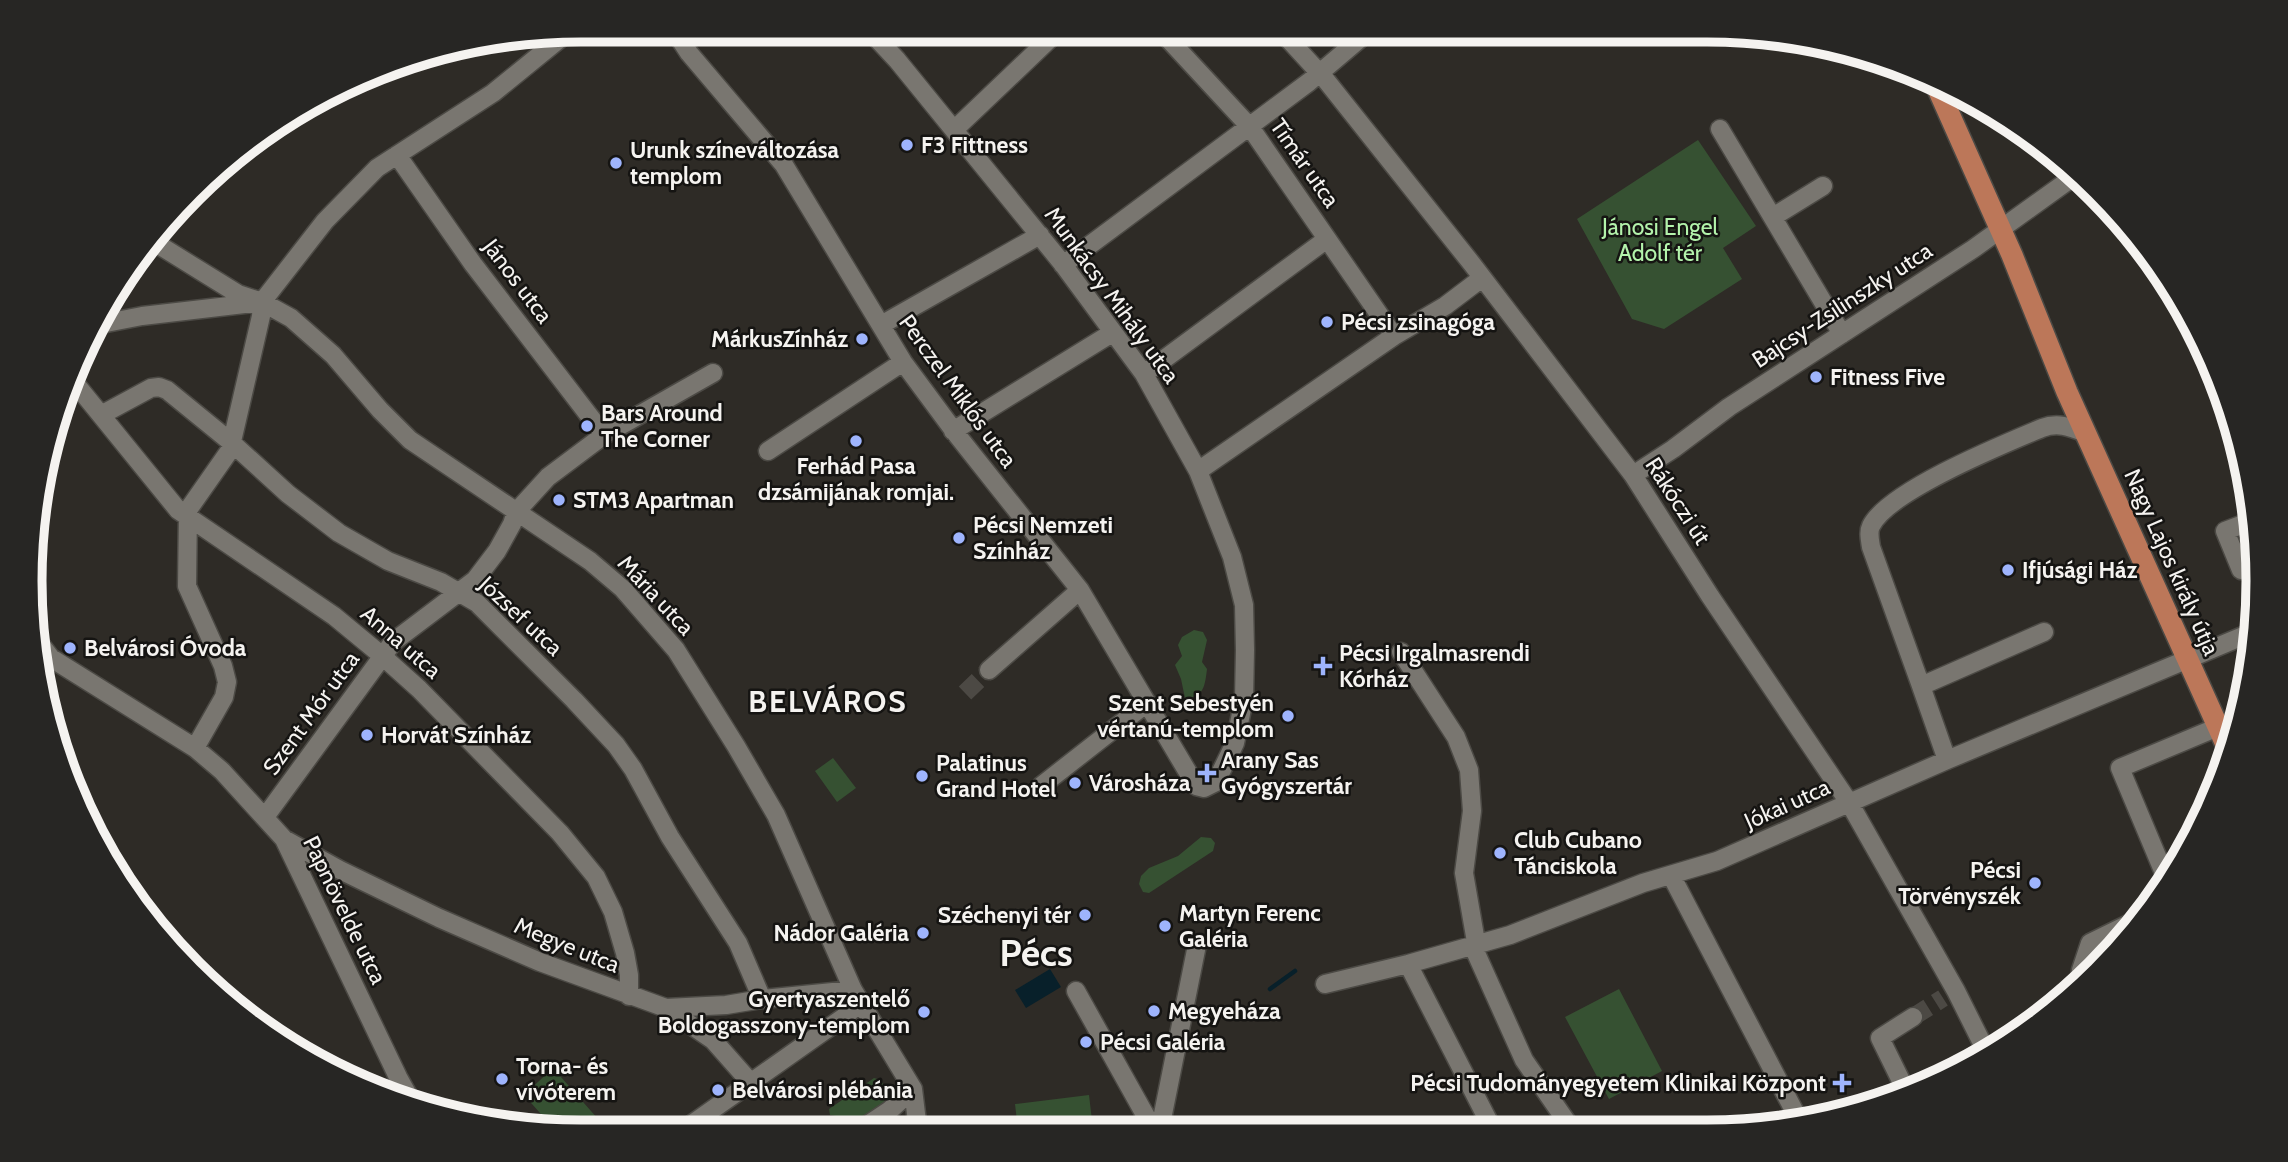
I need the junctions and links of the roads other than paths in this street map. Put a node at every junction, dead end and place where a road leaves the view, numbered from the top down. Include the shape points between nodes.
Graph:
1 (682, 42) edge
2 (880, 42) edge
3 (1046, 42) edge
4 (1171, 42) edge
5 (1291, 42) edge
6 (1357, 42) edge
7 (555, 43) edge
8 (1320, 73) junction
9 (1941, 96) edge
10 (1250, 127) junction
11 (1720, 129) dead end
12 (954, 130) junction
13 (397, 155) junction
14 (2067, 181) edge
15 (1823, 186) dead end
16 (1773, 217) junction
17 (2000, 229) junction
18 (1040, 235) junction
19 (1327, 239) junction
20 (159, 245) edge
21 (1063, 265) junction
22 (1482, 278) junction
23 (262, 302) junction
24 (109, 322) edge
25 (881, 325) junction
26 (1112, 333) junction
27 (1843, 334) junction
28 (1394, 336) junction
29 (903, 362) junction
30 (713, 373) dead end
31 (1144, 374) junction
32 (78, 387) edge
33 (2067, 392) junction
34 (101, 415) junction
35 (2052, 424) junction
36 (953, 431) junction
37 (2086, 433) junction
38 (604, 435) junction
39 (232, 443) junction
40 (768, 451) dead end
41 (1198, 471) junction
42 (1633, 475) junction
43 (516, 512) junction
44 (188, 518) junction
45 (2243, 524) edge
46 (2246, 568) edge
47 (1080, 590) junction
48 (461, 593) junction
49 (2044, 632) dead end
50 (2243, 636) edge
51 (47, 652) edge
52 (1401, 652) dead end
53 (383, 656) junction
54 (2187, 659) junction
55 (989, 670) tunnel mouth
56 (1921, 686) junction
57 (1147, 703) junction
58 (2218, 727) junction
59 (2223, 737) edge
60 (195, 748) junction
61 (1947, 760) junction
62 (1041, 786) dead end
63 (1196, 786) joint
64 (1850, 804) junction
65 (265, 817) junction
66 (284, 839) junction
67 (2162, 869) edge
68 (1671, 875) junction
69 (2118, 929) edge
70 (1476, 944) junction
71 (1196, 950) dead end
72 (1408, 964) junction
73 (2084, 966) edge
74 (1325, 984) dead end
75 (1076, 991) dead end
76 (855, 995) junction
77 (629, 996) junction
78 (762, 999) junction
79 (666, 1008) junction
80 (1913, 1017) tunnel mouth
81 (1984, 1043) edge
82 (751, 1083) junction
83 (1902, 1083) edge
84 (913, 1088) junction
85 (405, 1090) edge
86 (1795, 1112) edge
87 (698, 1120) edge
88 (875, 1120) edge
89 (918, 1120) edge
90 (1148, 1120) edge
91 (1162, 1120) edge
92 (1488, 1120) edge
93 (1565, 1120) edge

1 - 25 street, Perczel Miklós utca via 784,165
2 - 12 street, Munkácsy Mihály utca
3 - 12 street
4 - 10 street, Tímár utca
5 - 8 street, Rákóczi út
6 - 8 street
7 - 13 street via 493,93
8 - 10 street
8 - 22 street, Rákóczi út
9 - 17 main road, Nagy Lajos király útja
10 - 19 street, Tímár utca
10 - 21 street
11 - 16 street
12 - 18 street, Munkácsy Mihály utca
13 - 23 street via 348,195
13 - 38 street, János utca via 473,264
14 - 17 street, Bajcsy-Zsilinszky utca
15 - 16 street
16 - 27 street
17 - 27 street, Bajcsy-Zsilinszky utca
17 - 33 main road, Nagy Lajos király útja
18 - 21 street, Munkácsy Mihály utca
18 - 25 street
19 - 28 street, Tímár utca
19 - 31 street
20 - 23 street, Mária utca via 238,294
21 - 26 street, Munkácsy Mihály utca
22 - 28 street
22 - 42 street, Rákóczi út
23 - 24 street
23 - 39 street
23 - 43 street, Mária utca via 312,334 410,440
25 - 29 street, Perczel Miklós utca
26 - 31 street, Munkácsy Mihály utca
26 - 36 street
27 - 42 street, Bajcsy-Zsilinszky utca
28 - 41 street
29 - 36 street, Perczel Miklós utca
29 - 40 street
30 - 38 street, Szent Mór utca
31 - 41 street, Munkácsy Mihály utca
32 - 34 street, Anna utca
33 - 35 street
33 - 37 main road, Nagy Lajos király útja
34 - 39 street, József utca via 159,387
34 - 44 street, Anna utca
35 - 37 street
35 - 56 street via 1962,463 1899,500 1876,518 1869,530
36 - 47 street, Perczel Miklós utca
37 - 54 main road, Nagy Lajos király útja
38 - 43 street, Szent Mór utca via 548,477
39 - 44 street via 188,510
39 - 48 street, József utca via 339,533 388,561
41 - 63 street, Munkácsy Mihály utca via 1232,557 1244,605 1245,650 1235,743 1216,782 1204,788
42 - 64 street, Rákóczi út
43 - 48 street, Szent Mór utca via 497,551
43 - 76 street, Mária utca via 624,589 676,650 776,815
44 - 53 street, Anna utca via 334,616
44 - 60 street via 187,586 227,682 224,697
45 - 46 street via 2225,531 2241,570
47 - 55 street
47 - 57 street, Perczel Miklós utca
48 - 53 street, Szent Mór utca via 393,642
48 - 78 street, József utca via 477,603 616,745 738,943
49 - 56 street
50 - 54 street, Jókai utca
51 - 60 street, Papnövelde utca
52 - 70 street via 1455,737 1469,770 1472,811 1464,873
53 - 65 street, Szent Mór utca
53 - 77 street, Anna utca via 518,788 596,877 625,953
54 - 58 main road, Nagy Lajos király útja
54 - 61 street, Jókai utca
56 - 61 street
57 - 62 street
57 - 63 street, Perczel Miklós utca
58 - 59 main road, Nagy Lajos király útja
58 - 67 street via 2120,768
60 - 65 street, Papnövelde utca
61 - 64 street, Jókai utca
64 - 68 street, Jókai utca via 1717,861
64 - 81 street, Rákóczi út via 1950,995
65 - 66 street, Papnövelde utca
66 - 77 street, Megye utca via 439,918
66 - 85 street, Papnövelde utca
68 - 70 street, Jókai utca
68 - 86 street
69 - 73 street via 2090,943
70 - 72 street, Jókai utca
70 - 93 street via 1475,951 1524,1060
71 - 91 street
72 - 74 street, Jókai utca
72 - 92 street
75 - 90 street
76 - 78 street, Megye utca
76 - 82 street via 850,1012
76 - 84 street
77 - 79 street, Megye utca
78 - 79 street, Megye utca
79 - 82 street via 713,1040
80 - 83 street via 1880,1038
82 - 87 street
84 - 88 street
84 - 89 street

